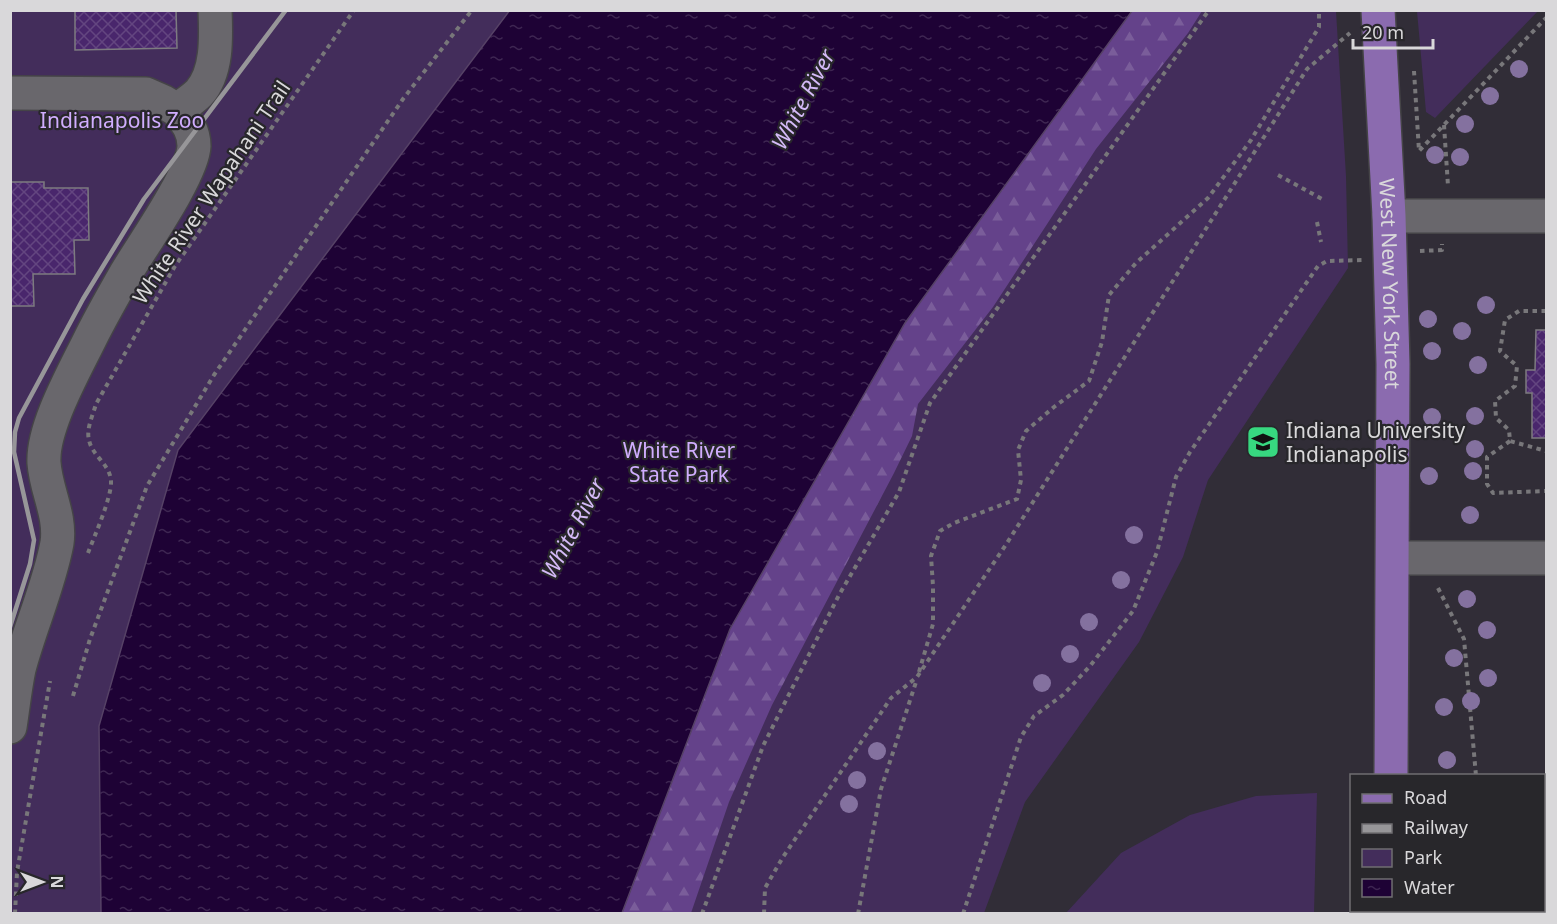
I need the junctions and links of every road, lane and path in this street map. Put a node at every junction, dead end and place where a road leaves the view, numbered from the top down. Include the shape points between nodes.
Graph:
1 (215, 10) edge
2 (354, 10) edge
3 (472, 10) edge
4 (1209, 10) edge
5 (1319, 10) edge
6 (1378, 10) edge
7 (1546, 18) edge
8 (1351, 32) dead end
9 (10, 93) edge
10 (177, 110) junction
11 (1444, 125) junction
12 (1418, 135) dead end
13 (1278, 175) dead end
14 (1445, 192) dead end
15 (1324, 201) dead end
16 (1389, 216) junction
17 (1546, 216) edge
18 (1317, 222) dead end
19 (1321, 242) dead end
20 (1360, 260) dead end
21 (1546, 311) edge
22 (1510, 441) junction
23 (1546, 451) edge
24 (1546, 491) edge
25 (86, 558) dead end
26 (1393, 558) junction
27 (1546, 558) edge
28 (1439, 589) dead end
29 (51, 674) dead end
30 (917, 677) junction
31 (73, 696) dead end
32 (10, 727) edge
33 (1391, 774) edge
34 (1476, 774) edge
35 (15, 914) edge
36 (702, 914) edge
37 (764, 914) edge
38 (858, 914) edge
39 (963, 914) edge

1 - 10 street via 216,51 208,75 200,92
2 - 25 path, White River Wapahani Trail via 175,266 96,404 88,439 111,481
3 - 31 path via 403,99 227,355 147,486
4 - 36 path via 930,403 899,492 839,595 763,746
5 - 30 path via 1319,27 1251,140 1208,198 1136,263 1109,295 1102,342 1089,381 1026,431 1018,450 1022,480 1017,499 940,531 931,556 933,624
6 - 16 main road, West New York Street
7 - 11 path
8 - 30 path via 1307,69 1007,543
9 - 10 street via 146,94
10 - 32 street via 190,127 194,146 190,160 92,335 46,438 45,476 57,516 57,542 19,670
11 - 12 path via 1419,151
11 - 14 path via 1449,185
13 - 15 path
16 - 17 street
16 - 26 main road, West New York Street
18 - 19 path
20 - 39 path via 1327,261 1318,266 1190,452 1176,477 1157,552 1133,611 1090,666 1034,716 1021,737
21 - 22 path via 1520,311 1505,320 1500,351 1517,366 1515,386 1496,400 1496,418 1509,430
22 - 23 path
22 - 24 path via 1487,458 1487,484 1493,493
26 - 27 street
26 - 33 main road, West New York Street
28 - 34 path via 1464,639
29 - 35 path via 17,872
30 - 37 path via 891,698 783,857 765,888
30 - 38 path via 881,789

